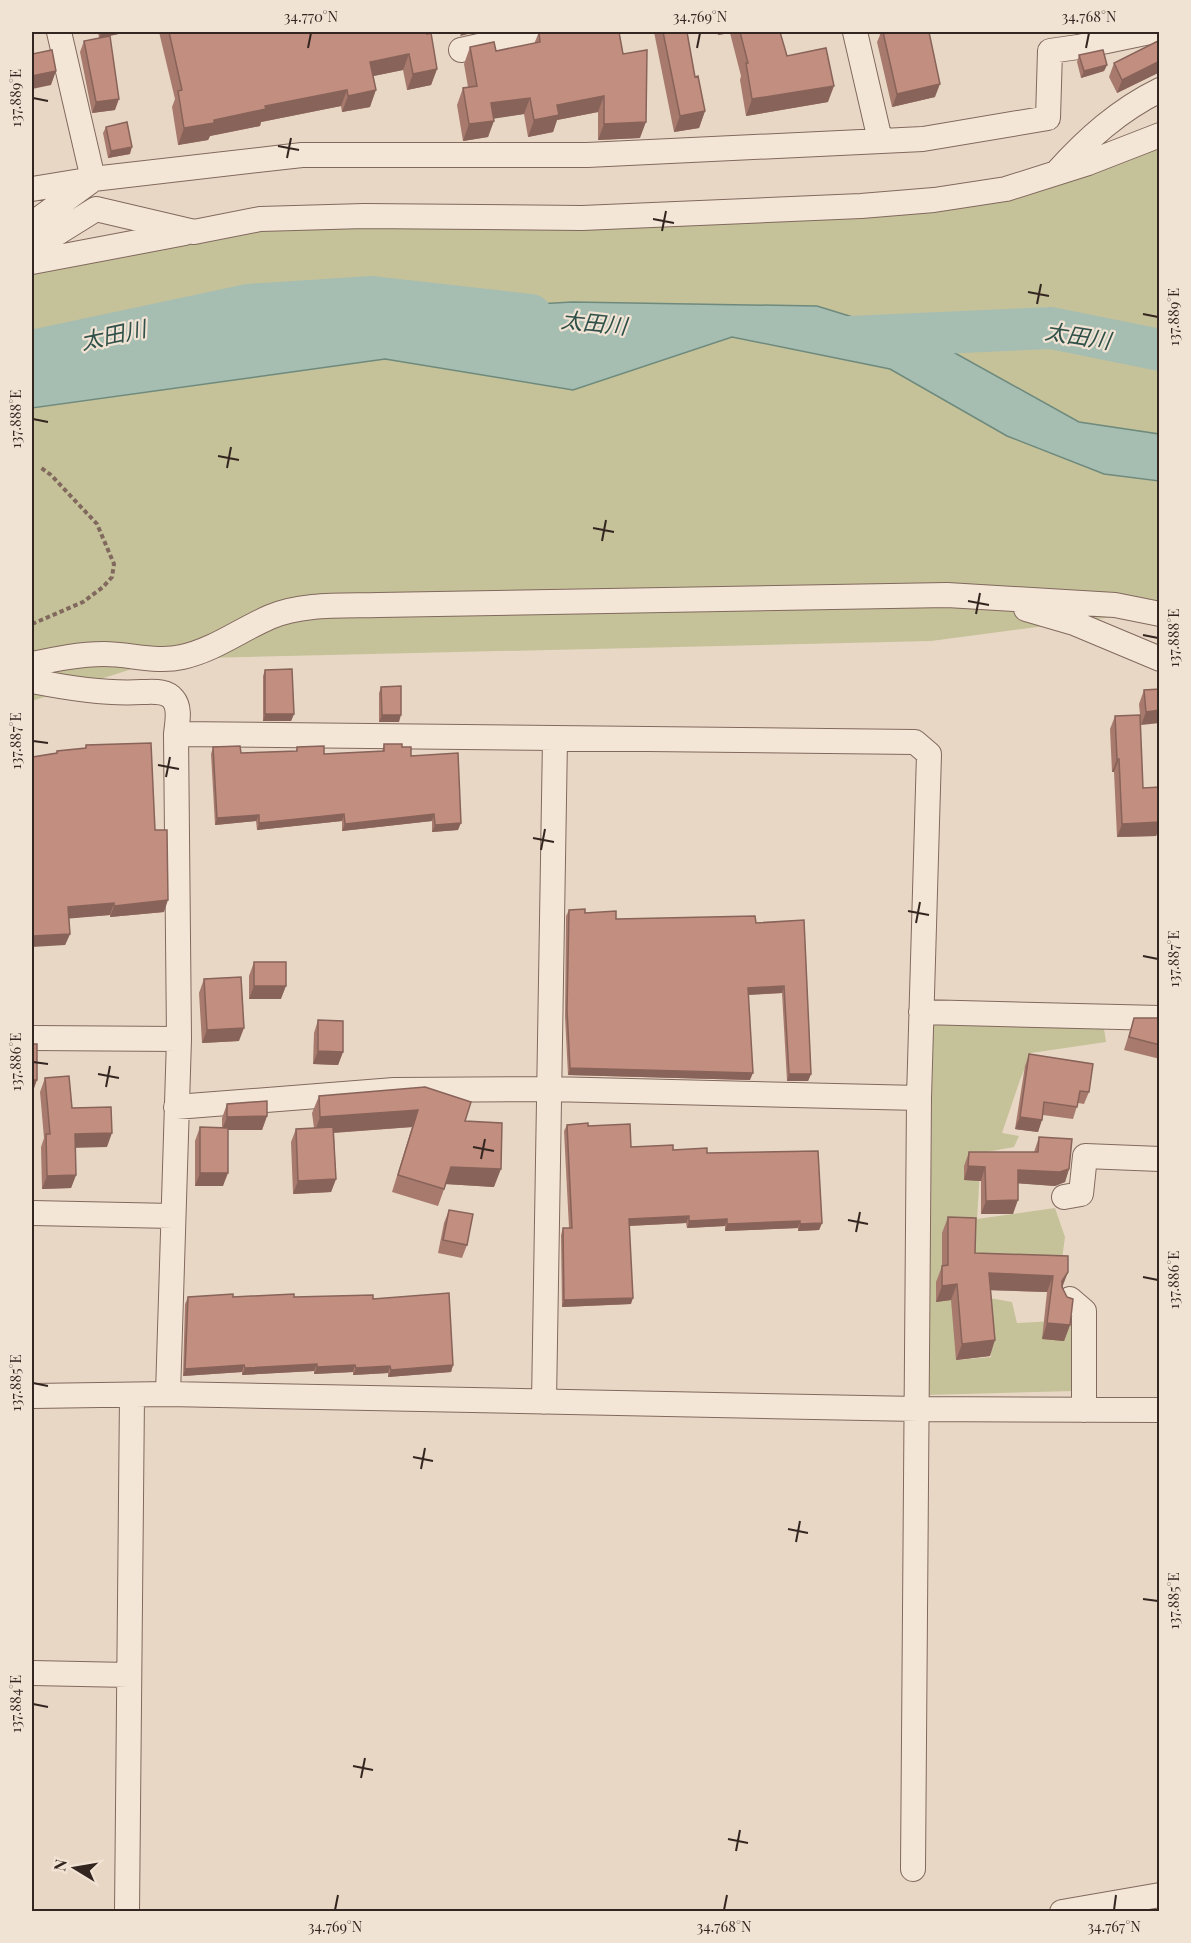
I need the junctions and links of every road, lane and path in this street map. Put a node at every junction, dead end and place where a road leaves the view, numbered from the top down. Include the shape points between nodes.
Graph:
1 (59, 32) edge
2 (543, 32) edge
3 (855, 32) edge
4 (1150, 32) edge
5 (461, 50) dead end
6 (1160, 90) edge
7 (1160, 135) edge
8 (880, 140) junction
9 (1055, 174) junction
10 (93, 179) junction
11 (32, 189) edge
12 (32, 224) edge
13 (194, 232) junction
14 (32, 240) edge
15 (32, 262) edge
16 (40, 467) dead end
17 (1015, 600) junction
18 (1160, 614) edge
19 (32, 624) edge
20 (1160, 659) edge
21 (32, 664) edge
22 (32, 681) edge
23 (176, 734) junction
24 (555, 739) junction
25 (921, 1012) junction
26 (1160, 1018) edge
27 (32, 1038) edge
28 (179, 1039) junction
29 (549, 1089) junction
30 (919, 1098) junction
31 (176, 1107) junction
32 (1160, 1159) edge
33 (1064, 1197) dead end
34 (32, 1213) edge
35 (173, 1216) junction
36 (1070, 1299) edge
37 (168, 1394) junction
38 (132, 1395) junction
39 (32, 1396) edge
40 (544, 1402) junction
41 (917, 1409) junction
42 (1084, 1410) junction
43 (1160, 1410) edge
44 (32, 1673) edge
45 (129, 1675) junction
46 (913, 1869) dead end
47 (1160, 1895) edge
48 (127, 1911) edge
49 (1062, 1911) edge

1 - 10 street
2 - 5 street
3 - 8 street
4 - 8 street via 1050,51 1048,118 923,139
6 - 9 street via 1140,99 1087,139
7 - 9 street
8 - 10 street via 587,155 302,155
9 - 13 street via 1006,189 861,206 582,218 260,219
10 - 11 street
10 - 12 street
13 - 14 street via 96,209 51,237
13 - 15 street
16 - 19 path via 97,524 114,564 112,577 83,602
17 - 18 street via 1115,605
17 - 20 street via 1023,608 1074,623
17 - 21 street via 947,595 379,604 298,609 271,617 203,652 180,658 104,654
22 - 23 street via 78,689 162,692 172,697 178,708
23 - 24 street
23 - 28 street
24 - 25 street via 915,742 929,754
24 - 29 street
25 - 26 street
25 - 30 street
27 - 28 street
28 - 31 street
29 - 30 street
29 - 31 street via 394,1090
29 - 40 street
30 - 41 street
31 - 35 street
32 - 33 street via 1085,1156 1081,1194
34 - 35 street
35 - 37 street
36 - 42 street via 1084,1311
37 - 38 street
37 - 40 street
38 - 39 street
38 - 45 street
40 - 41 street
41 - 42 street
41 - 46 street
42 - 43 street
44 - 45 street
45 - 48 street
47 - 49 street

